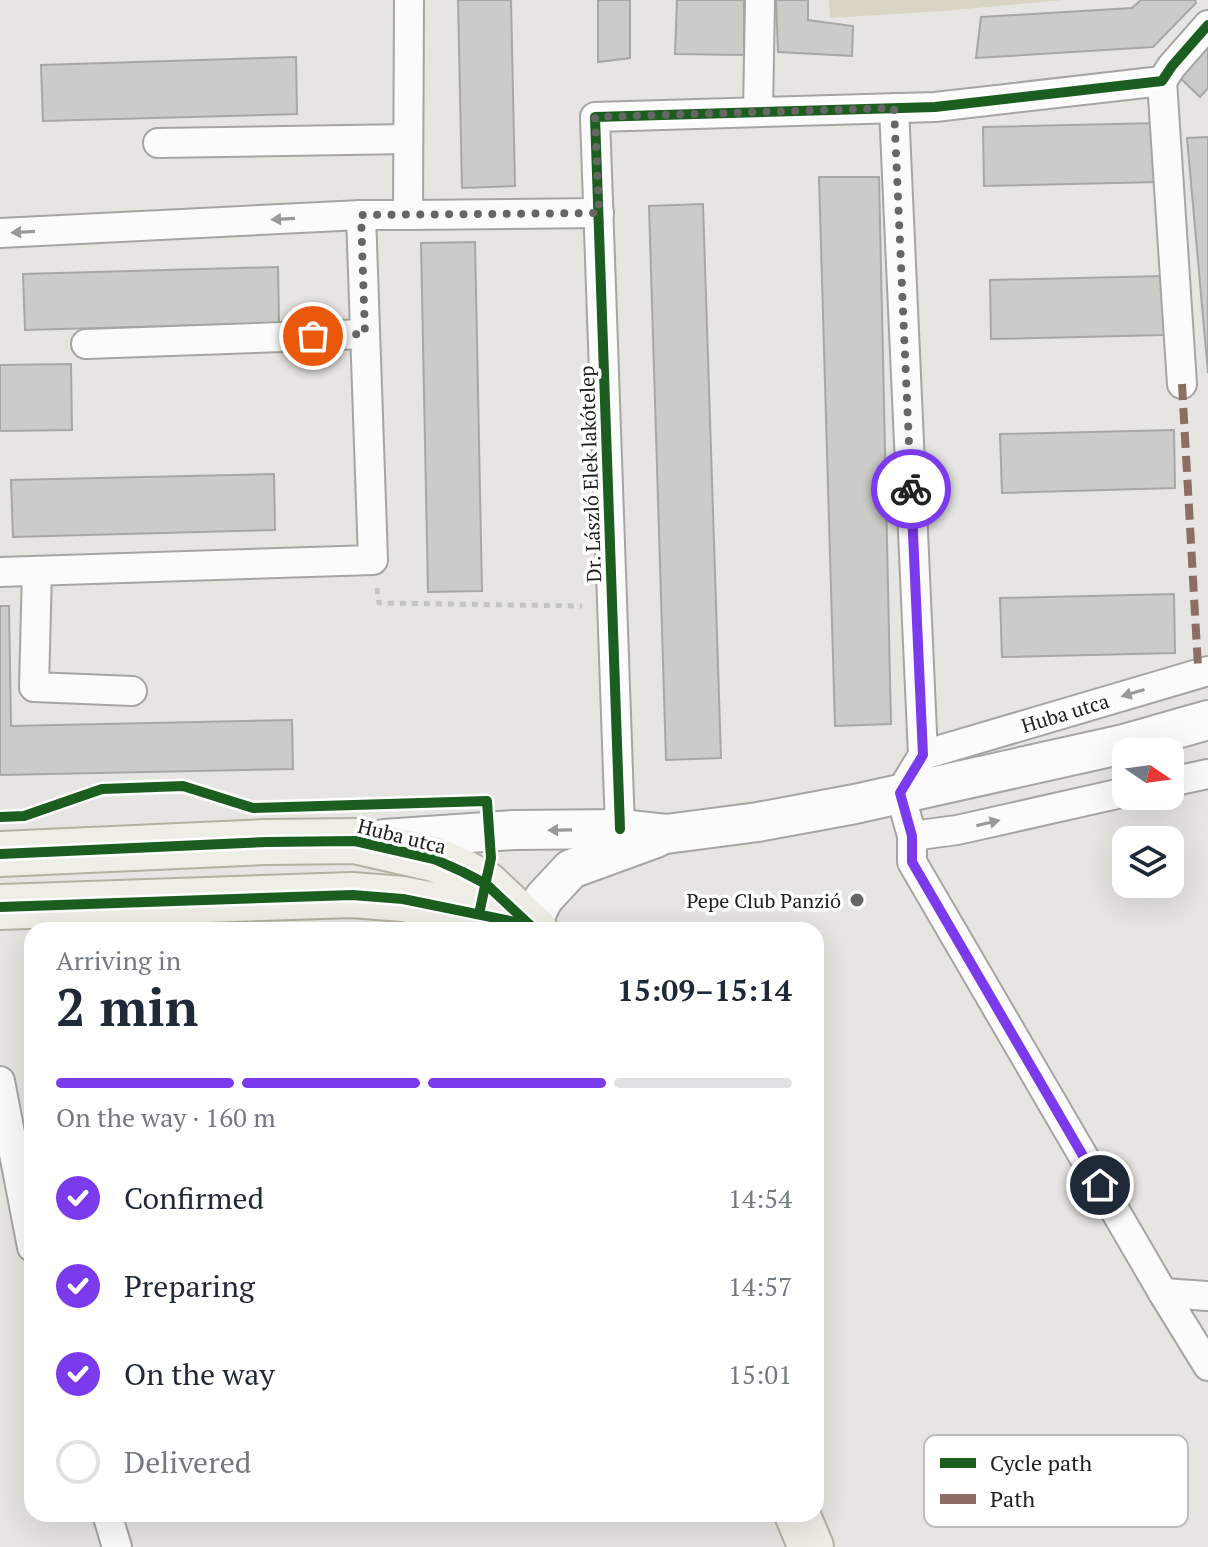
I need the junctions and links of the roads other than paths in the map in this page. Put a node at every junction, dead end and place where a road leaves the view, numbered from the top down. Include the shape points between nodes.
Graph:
1 (409, 0) edge
2 (760, 0) edge
3 (1208, 25) edge
4 (1162, 81) junction
5 (894, 108) junction
6 (758, 112) junction
7 (408, 139) junction
8 (158, 143) dead end
9 (599, 213) junction
10 (361, 215) junction
11 (408, 215) junction
12 (0, 233) edge
13 (365, 334) junction
14 (86, 344) dead end
15 (1182, 384) dead end
16 (37, 571) junction
17 (0, 572) edge
18 (1208, 671) edge
19 (132, 691) dead end
20 (1208, 720) edge
21 (923, 755) junction
22 (1208, 774) edge
23 (1184, 779) edge
24 (900, 793) junction
25 (1112, 795) edge
26 (620, 829) junction
27 (666, 834) junction
28 (912, 836) junction
29 (355, 841) junction
30 (0, 854) edge
31 (0, 907) edge
32 (506, 922) edge
33 (527, 922) edge
34 (535, 922) edge
35 (0, 1081) edge
36 (24, 1206) edge
37 (1163, 1293) junction
38 (1208, 1296) edge
39 (1208, 1366) edge
40 (109, 1522) edge
41 (800, 1522) edge
42 (117, 1547) edge
43 (811, 1547) edge

1 - 7 street
2 - 6 street
3 - 4 street
4 - 5 street
4 - 15 street
5 - 6 street
5 - 21 street
6 - 9 street, Dr. László Elek lakótelep via 595,117
7 - 8 street
7 - 11 street
9 - 11 street
9 - 26 street, Dr. László Elek lakótelep
10 - 11 street
10 -> 12 street
10 - 13 street
13 - 14 street
13 - 16 street via 373,560
16 - 17 street
16 - 19 street via 34,687
18 -> 21 street, Huba utca
20 - 24 main road, Huba utca
21 - 24 street
22 - 23 street
24 - 27 main road, Huba utca via 758,822
24 - 28 street
28 -> 25 street
26 - 27 main road, Huba utca
26 -> 29 main road, Huba utca
27 - 34 main road via 571,869 544,898
28 - 37 street via 912,862
29 - 30 main road, Huba utca
29 - 33 main road, Huba utca via 434,859 463,872 486,884
31 - 32 main road via 352,895 403,899
35 - 36 street
37 - 38 street
37 - 39 street
40 - 42 street
41 - 43 main road

